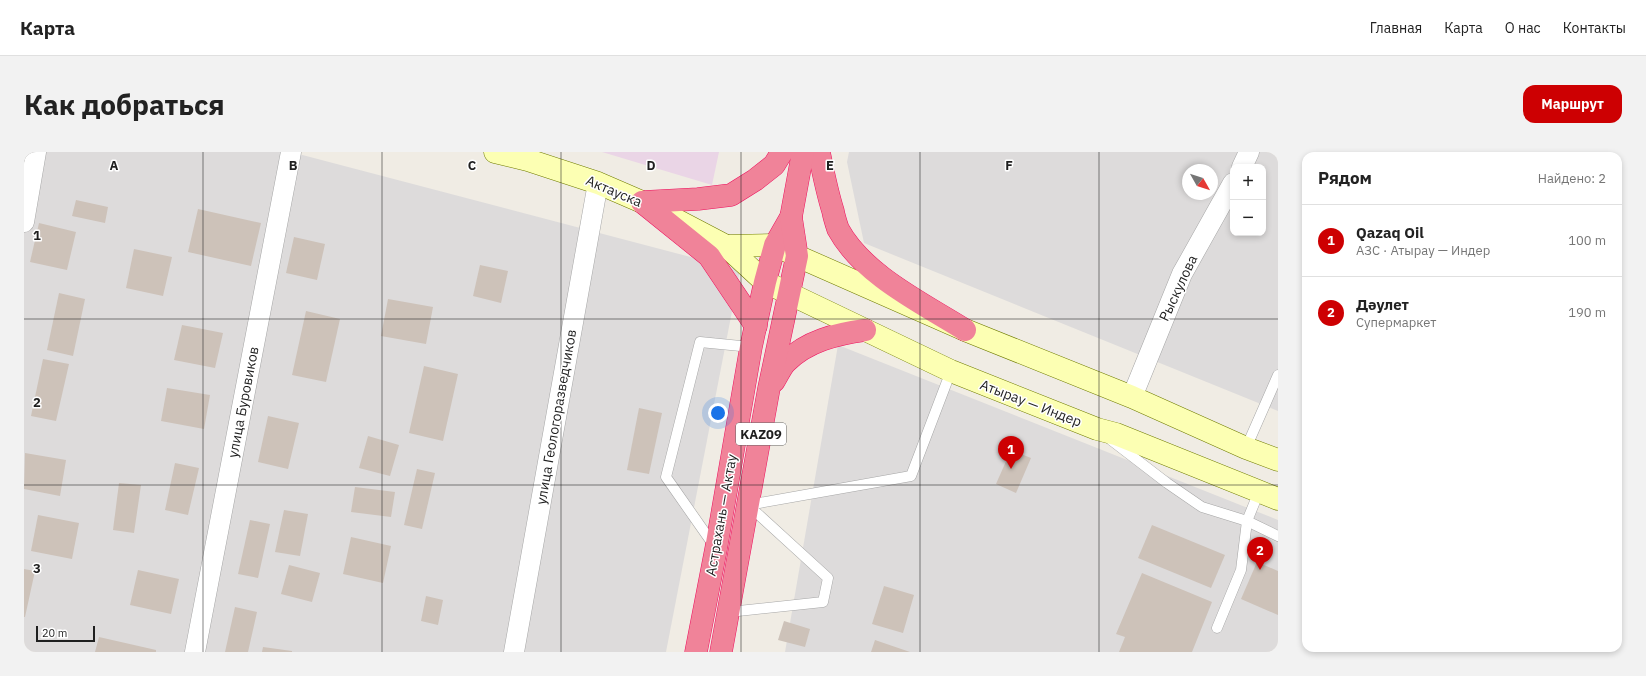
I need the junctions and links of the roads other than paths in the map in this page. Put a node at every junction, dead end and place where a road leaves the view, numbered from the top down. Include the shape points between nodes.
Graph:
1 (36, 152) edge
2 (291, 152) edge
3 (495, 152) edge
4 (782, 152) edge
5 (803, 152) edge
6 (819, 152) edge
7 (1249, 152) edge
8 (1243, 164) edge
9 (598, 183) junction
10 (1230, 188) edge
11 (642, 202) junction
12 (791, 217) junction
13 (24, 222) edge
14 (775, 245) junction
15 (726, 246) junction
16 (797, 256) junction
17 (765, 282) junction
18 (789, 294) junction
19 (865, 330) junction
20 (965, 330) junction
21 (754, 336) junction
22 (951, 371) junction
23 (1278, 375) edge
24 (769, 388) junction
25 (1132, 397) junction
26 (1097, 429) junction
27 (1246, 448) junction
28 (1278, 460) edge
29 (1257, 491) junction
30 (1278, 499) edge
31 (748, 506) junction
32 (1247, 521) junction
33 (1278, 536) edge
34 (716, 548) junction
35 (728, 612) junction
36 (1217, 628) dead end
37 (194, 652) edge
38 (514, 652) edge
39 (696, 652) edge
40 (721, 652) edge

1 - 13 street
2 - 37 street, улица Буровиков
3 - 9 main road, Актауска
4 - 11 highway via 774,165 731,195 698,200
5 - 12 highway, Астрахань — Актау / KAZ09
6 - 20 highway via 826,191 838,227 851,248 872,269
7 - 8 street
9 - 11 main road, Актауска
9 - 38 street, улица Геологоразведчиков
10 - 25 street, Рыскулова via 1182,274
11 - 15 main road, Актауска
11 - 21 highway via 709,256
12 - 14 highway, Астрахань — Актау / KAZ09
12 - 16 highway, Астрахань — Актау / KAZ09
14 - 15 main road, Актауска
14 - 16 main road, Актауска
14 - 17 highway, Астрахань — Актау / KAZ09
15 - 17 main road, Актауска
16 - 18 highway, Астрахань — Актау / KAZ09
16 - 20 main road
17 - 18 main road, Актауска
17 - 21 highway, Астрахань — Актау / KAZ09
18 - 19 main road, Атырау — Индер
18 - 24 highway, Астрахань — Актау / KAZ09
19 - 22 main road, Атырау — Индер
19 - 24 highway via 838,334 804,347 785,363
20 - 25 main road
21 - 34 highway, Астрахань — Актау / KAZ09
21 - 34 lane via 700,342 666,477
22 - 26 main road, Атырау — Индер
22 - 31 lane via 911,476
23 - 27 lane
24 - 31 highway, Астрахань — Актау / KAZ09
25 - 27 main road
26 - 29 main road, Атырау — Индер via 1116,434
26 - 32 lane via 1202,507
27 - 28 main road
29 - 30 main road, Атырау — Индер
29 - 32 lane
31 - 35 highway, Астрахань — Актау / KAZ09
31 - 35 lane via 828,578 823,602
32 - 33 lane
32 - 36 lane via 1241,570
34 - 39 highway, Астрахань — Актау / KAZ09
35 - 40 highway, Астрахань — Актау / KAZ09

